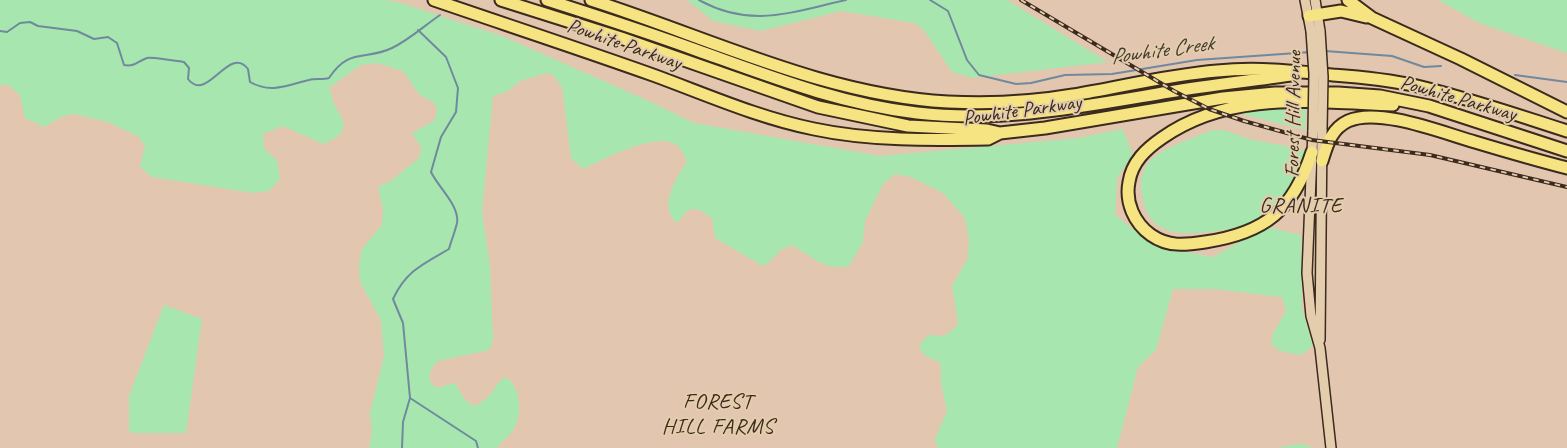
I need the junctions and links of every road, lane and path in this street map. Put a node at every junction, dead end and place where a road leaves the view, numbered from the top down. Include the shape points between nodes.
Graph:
1 (434, 0) edge
2 (501, 0) edge
3 (547, 0) edge
4 (590, 0) edge
5 (1305, 0) edge
6 (1315, 0) edge
7 (1348, 0) edge
8 (1314, 15) junction
9 (1372, 18) junction
10 (1307, 72) junction
11 (1429, 106) junction
12 (1567, 112) edge
13 (1317, 130) junction
14 (1567, 131) edge
15 (1000, 133) junction
16 (1567, 151) edge
17 (1312, 152) junction
18 (1322, 162) junction
19 (1567, 168) edge
20 (1320, 348) junction
21 (1331, 448) edge

1 - 15 highway, Powhite Parkway via 815,130 878,137 956,140 988,139
2 - 15 highway via 824,109 908,126
3 - 10 highway via 817,93 919,114 971,117 1032,114
4 - 10 highway, Powhite Parkway via 808,76 855,89 924,100 972,103 1024,101 1218,70
5 - 8 main road, Forest Hill Avenue
6 - 8 main road, Forest Hill Avenue
7 - 9 highway
8 - 9 highway via 1341,11
8 - 13 main road, Forest Hill Avenue, bridge
9 - 12 highway
10 - 14 highway, Powhite Parkway via 1414,85
11 - 15 highway, Powhite Parkway via 1354,94 1275,93 1223,98
11 - 16 highway, Powhite Parkway
11 - 17 highway via 1270,102 1203,116 1170,132 1140,156 1128,184 1130,207 1143,229 1170,244 1239,236 1264,224 1284,208 1301,182
13 - 17 main road, Forest Hill Avenue
13 - 18 main road, Forest Hill Avenue
17 - 20 main road, Forest Hill Avenue via 1308,274 1311,316
18 - 19 highway via 1331,136 1346,122 1382,118
18 - 20 main road, Forest Hill Avenue
20 - 21 main road, Forest Hill Avenue

